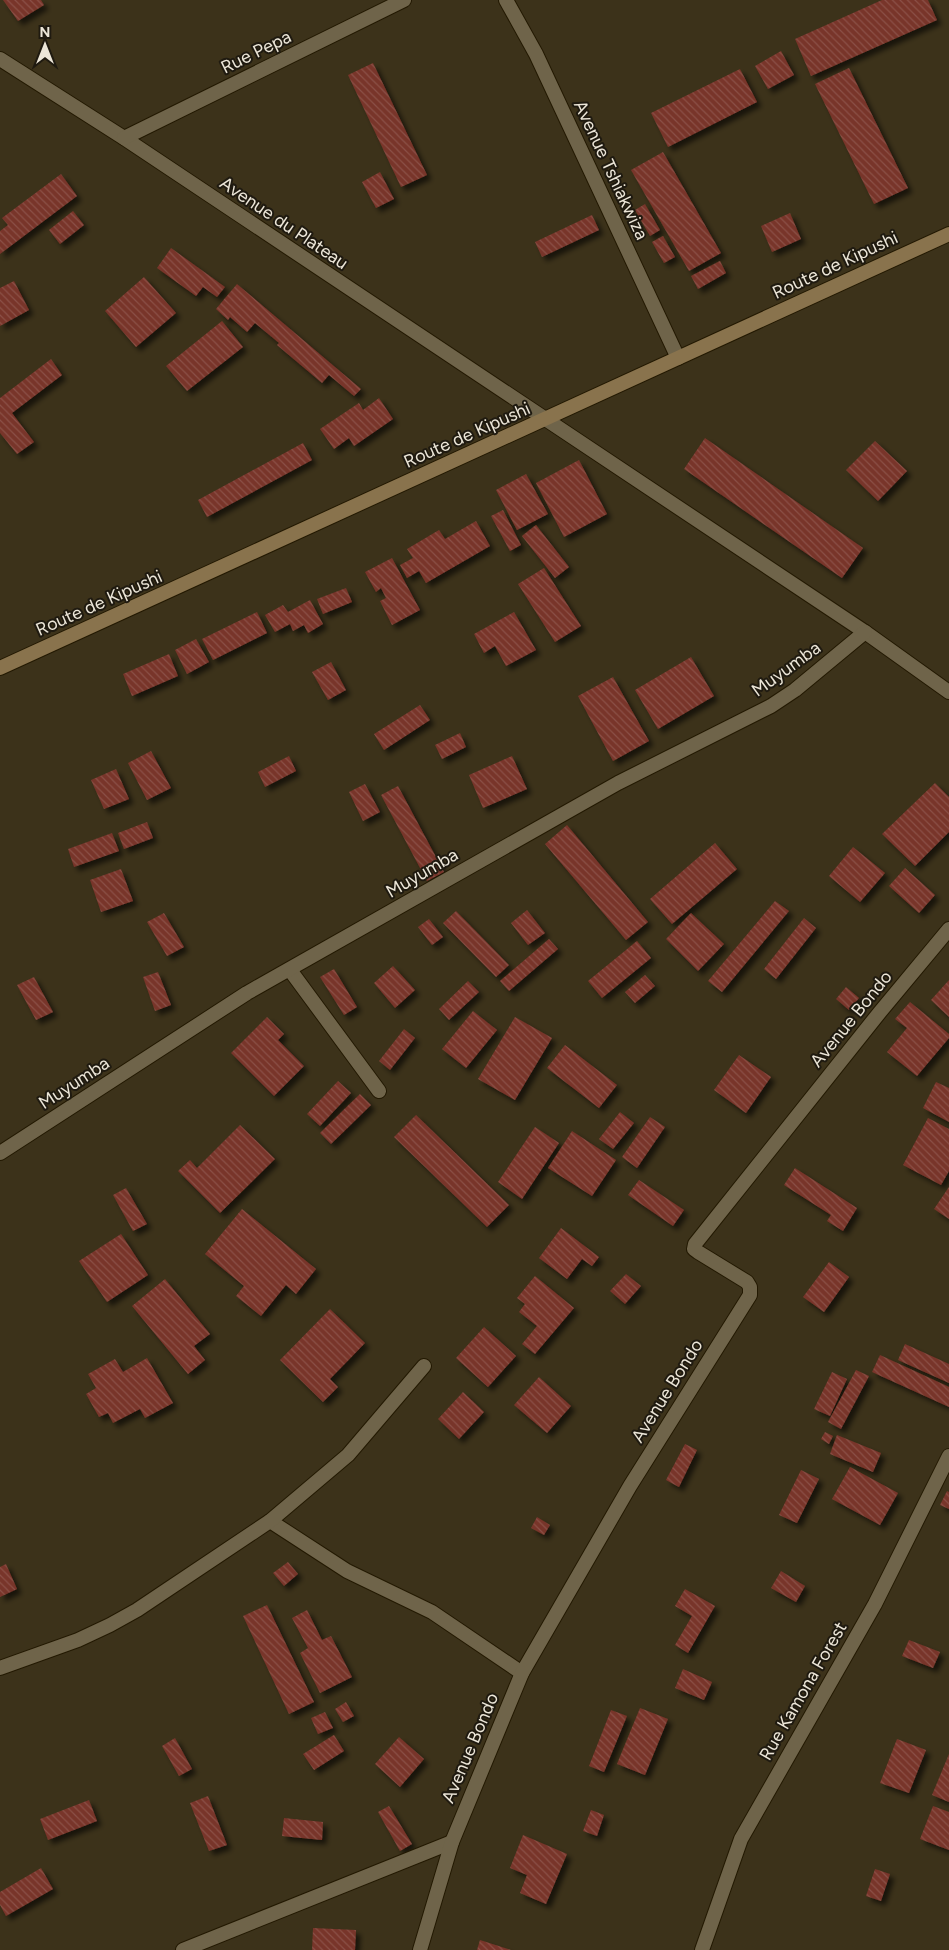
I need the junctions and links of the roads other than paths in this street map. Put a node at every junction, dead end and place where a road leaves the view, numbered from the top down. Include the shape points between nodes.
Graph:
1 (404, 0) edge
2 (506, 0) edge
3 (0, 59) edge
4 (124, 138) junction
5 (949, 234) edge
6 (678, 358) junction
7 (545, 420) junction
8 (864, 632) junction
9 (0, 668) edge
10 (949, 692) edge
11 (949, 929) edge
12 (290, 970) junction
13 (379, 1091) dead end
14 (0, 1153) edge
15 (424, 1366) dead end
16 (949, 1456) edge
17 (270, 1521) junction
18 (0, 1668) edge
19 (522, 1673) junction
20 (452, 1842) junction
21 (183, 1950) edge
22 (420, 1950) edge
23 (702, 1950) edge

1 - 4 street, Rue Pepa
2 - 6 street, Avenue Tshiakwiza via 540,63
3 - 4 street, Avenue du Plateau
4 - 7 street, Avenue du Plateau
5 - 6 main road, Route de Kipushi
6 - 7 main road, Route de Kipushi
7 - 8 street, Avenue du Plateau
7 - 9 main road, Route de Kipushi
8 - 10 street, Avenue du Plateau
8 - 12 street, Muyumba via 771,706 618,783
11 - 19 street, Avenue Bondo via 695,1244 694,1249 698,1252 747,1282 750,1295 630,1486
12 - 13 street
12 - 14 street, Muyumba via 247,993
15 - 17 street via 348,1455
16 - 23 street, Rue Kamona Forest via 875,1604 740,1839
17 - 18 street via 110,1625
17 - 19 street via 347,1571 432,1612
19 - 20 street, Avenue Bondo
20 - 21 street
20 - 22 street, Avenue Bondo

